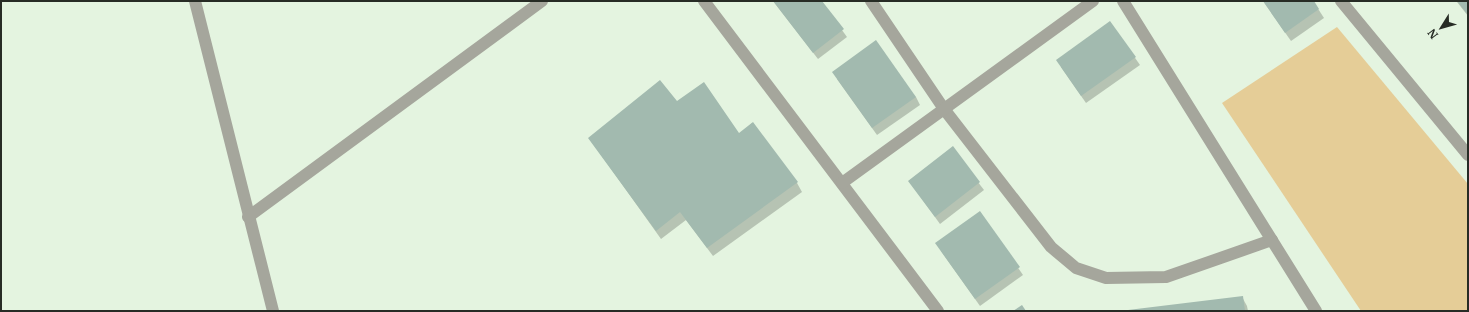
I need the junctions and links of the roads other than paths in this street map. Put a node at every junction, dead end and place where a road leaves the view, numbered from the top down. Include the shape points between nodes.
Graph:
1 (195, 1) edge
2 (542, 1) edge
3 (704, 1) edge
4 (871, 1) edge
5 (1092, 1) edge
6 (1123, 1) edge
7 (1340, 1) edge
8 (944, 109) junction
9 (1468, 155) edge
10 (842, 183) junction
11 (248, 217) junction
12 (1272, 240) junction
13 (273, 311) edge
14 (938, 311) edge
15 (1316, 311) edge

1 - 11 street
2 - 11 street
3 - 10 street
4 - 8 street
5 - 8 street
6 - 12 street
7 - 9 street
8 - 10 street
8 - 12 street via 1051,247 1076,268 1106,278 1166,277
10 - 14 street
11 - 13 street
12 - 15 street

